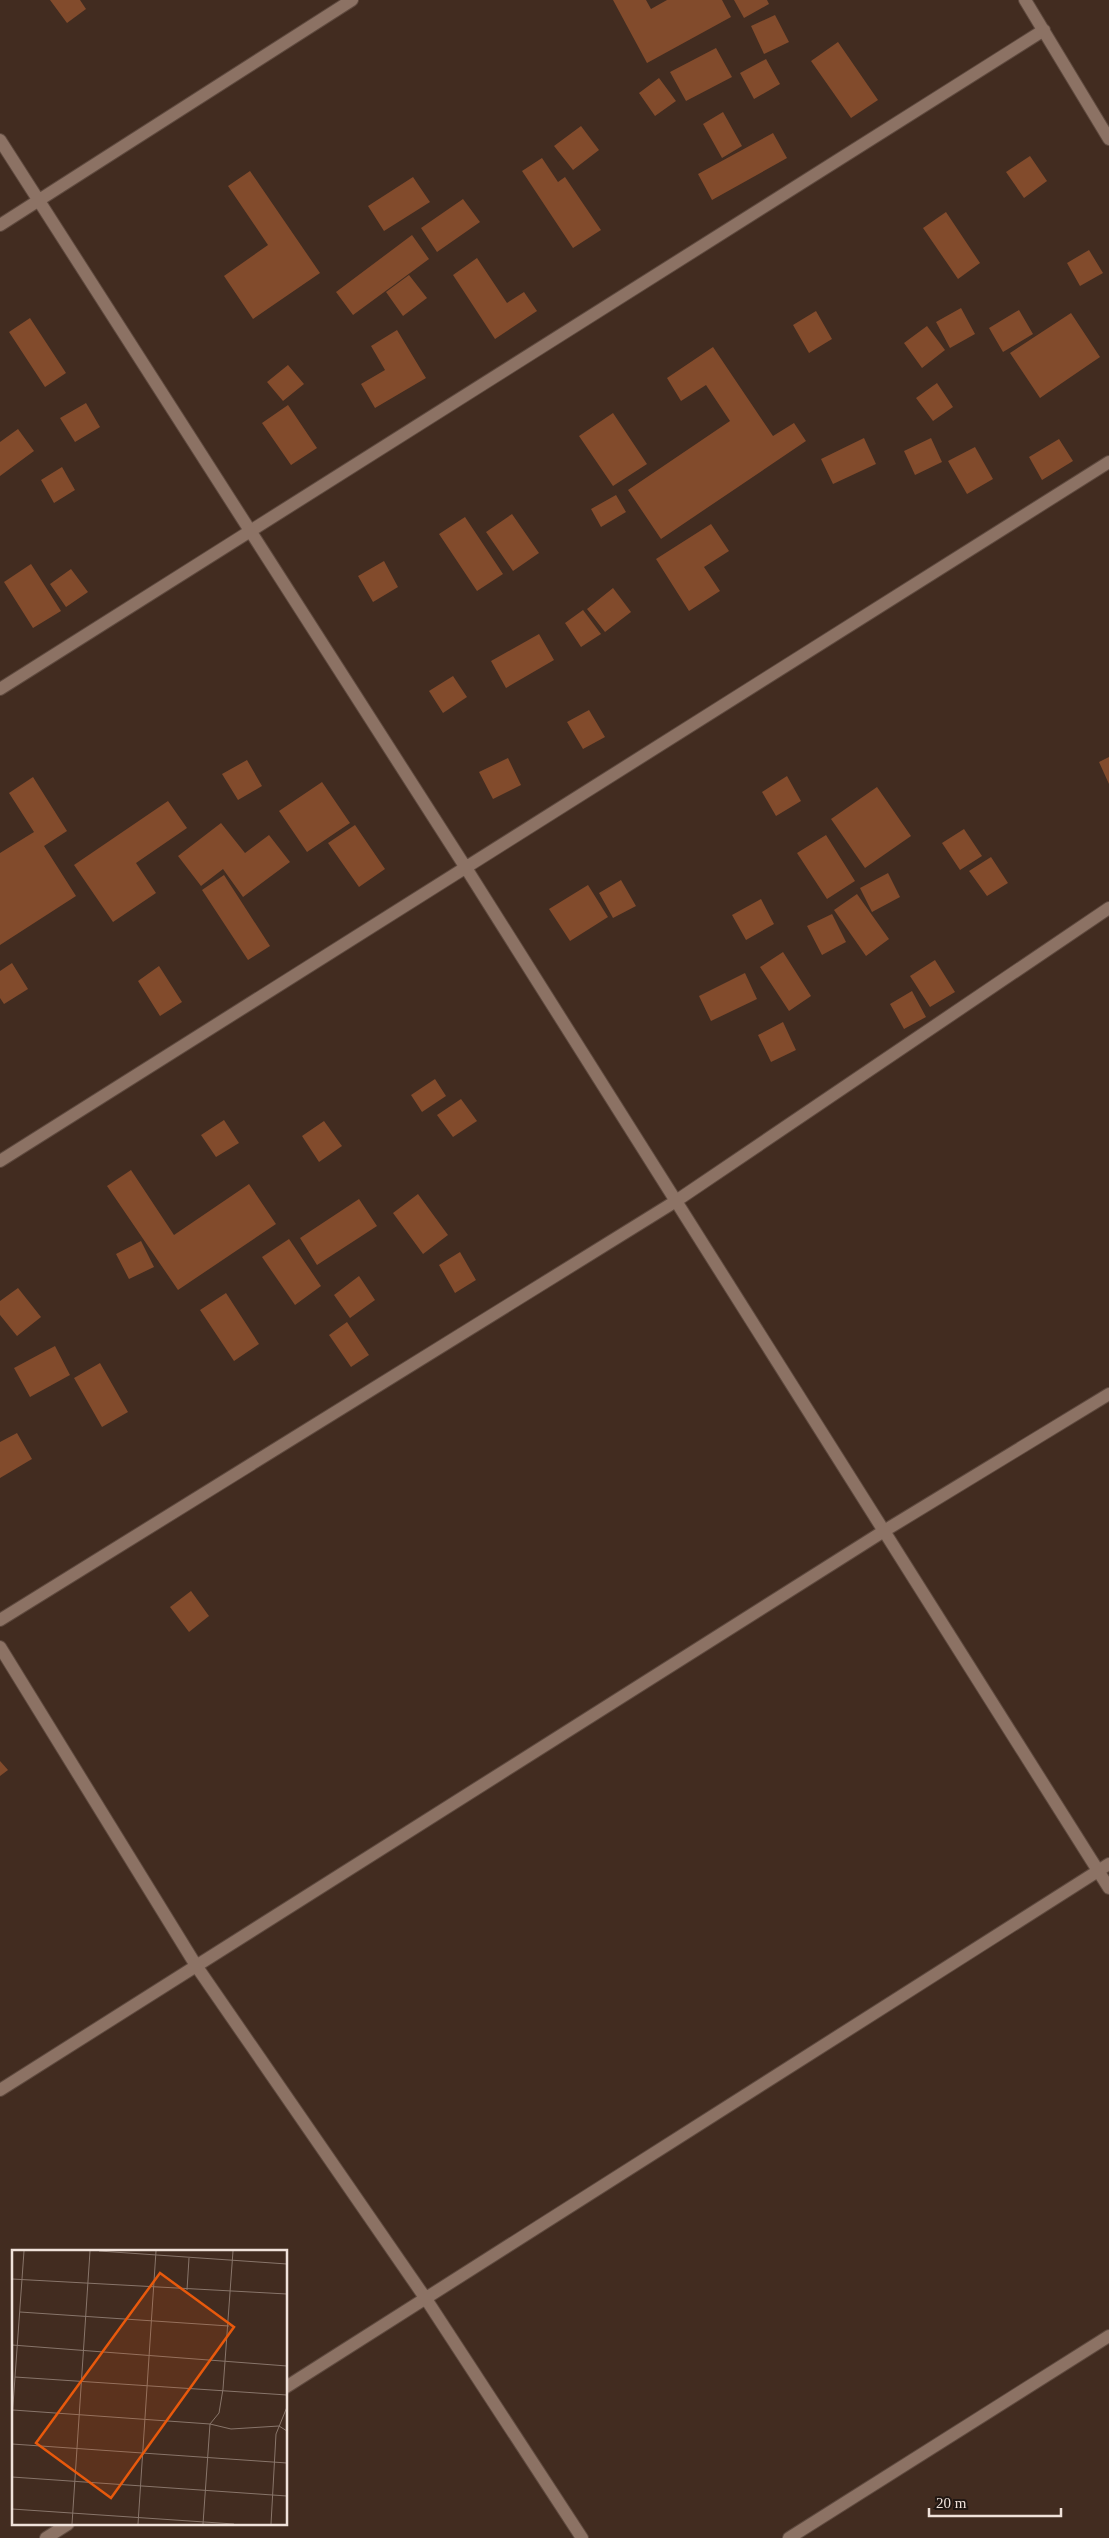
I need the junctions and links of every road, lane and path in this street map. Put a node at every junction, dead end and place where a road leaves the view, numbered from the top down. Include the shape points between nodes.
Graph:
1 (352, 0) edge
2 (1025, 0) edge
3 (1044, 30) junction
4 (1109, 139) edge
5 (0, 140) edge
6 (38, 202) junction
7 (0, 225) edge
8 (1109, 462) edge
9 (250, 531) junction
10 (0, 689) edge
11 (466, 868) junction
12 (1109, 908) edge
13 (0, 1161) edge
14 (676, 1202) junction
15 (1109, 1394) edge
16 (884, 1531) junction
17 (0, 1620) edge
18 (0, 1647) edge
19 (1104, 1867) edge
20 (1109, 1888) edge
21 (197, 1967) junction
22 (0, 2090) edge
23 (426, 2299) junction
24 (1109, 2336) edge
25 (288, 2386) edge
26 (65, 2526) edge
27 (46, 2538) edge
28 (582, 2538) edge
29 (789, 2538) edge

1 - 6 street
2 - 3 street
3 - 4 street
3 - 9 street
5 - 6 street
6 - 7 street
6 - 9 street
8 - 11 street
9 - 10 street
9 - 11 street
11 - 13 street
11 - 14 street
12 - 14 street
14 - 16 street
14 - 17 street
15 - 16 street
16 - 19 street
16 - 21 street
18 - 21 street
19 - 20 street
19 - 23 street
21 - 22 street
21 - 23 street
23 - 25 street
23 - 28 street
24 - 29 street
26 - 27 street

